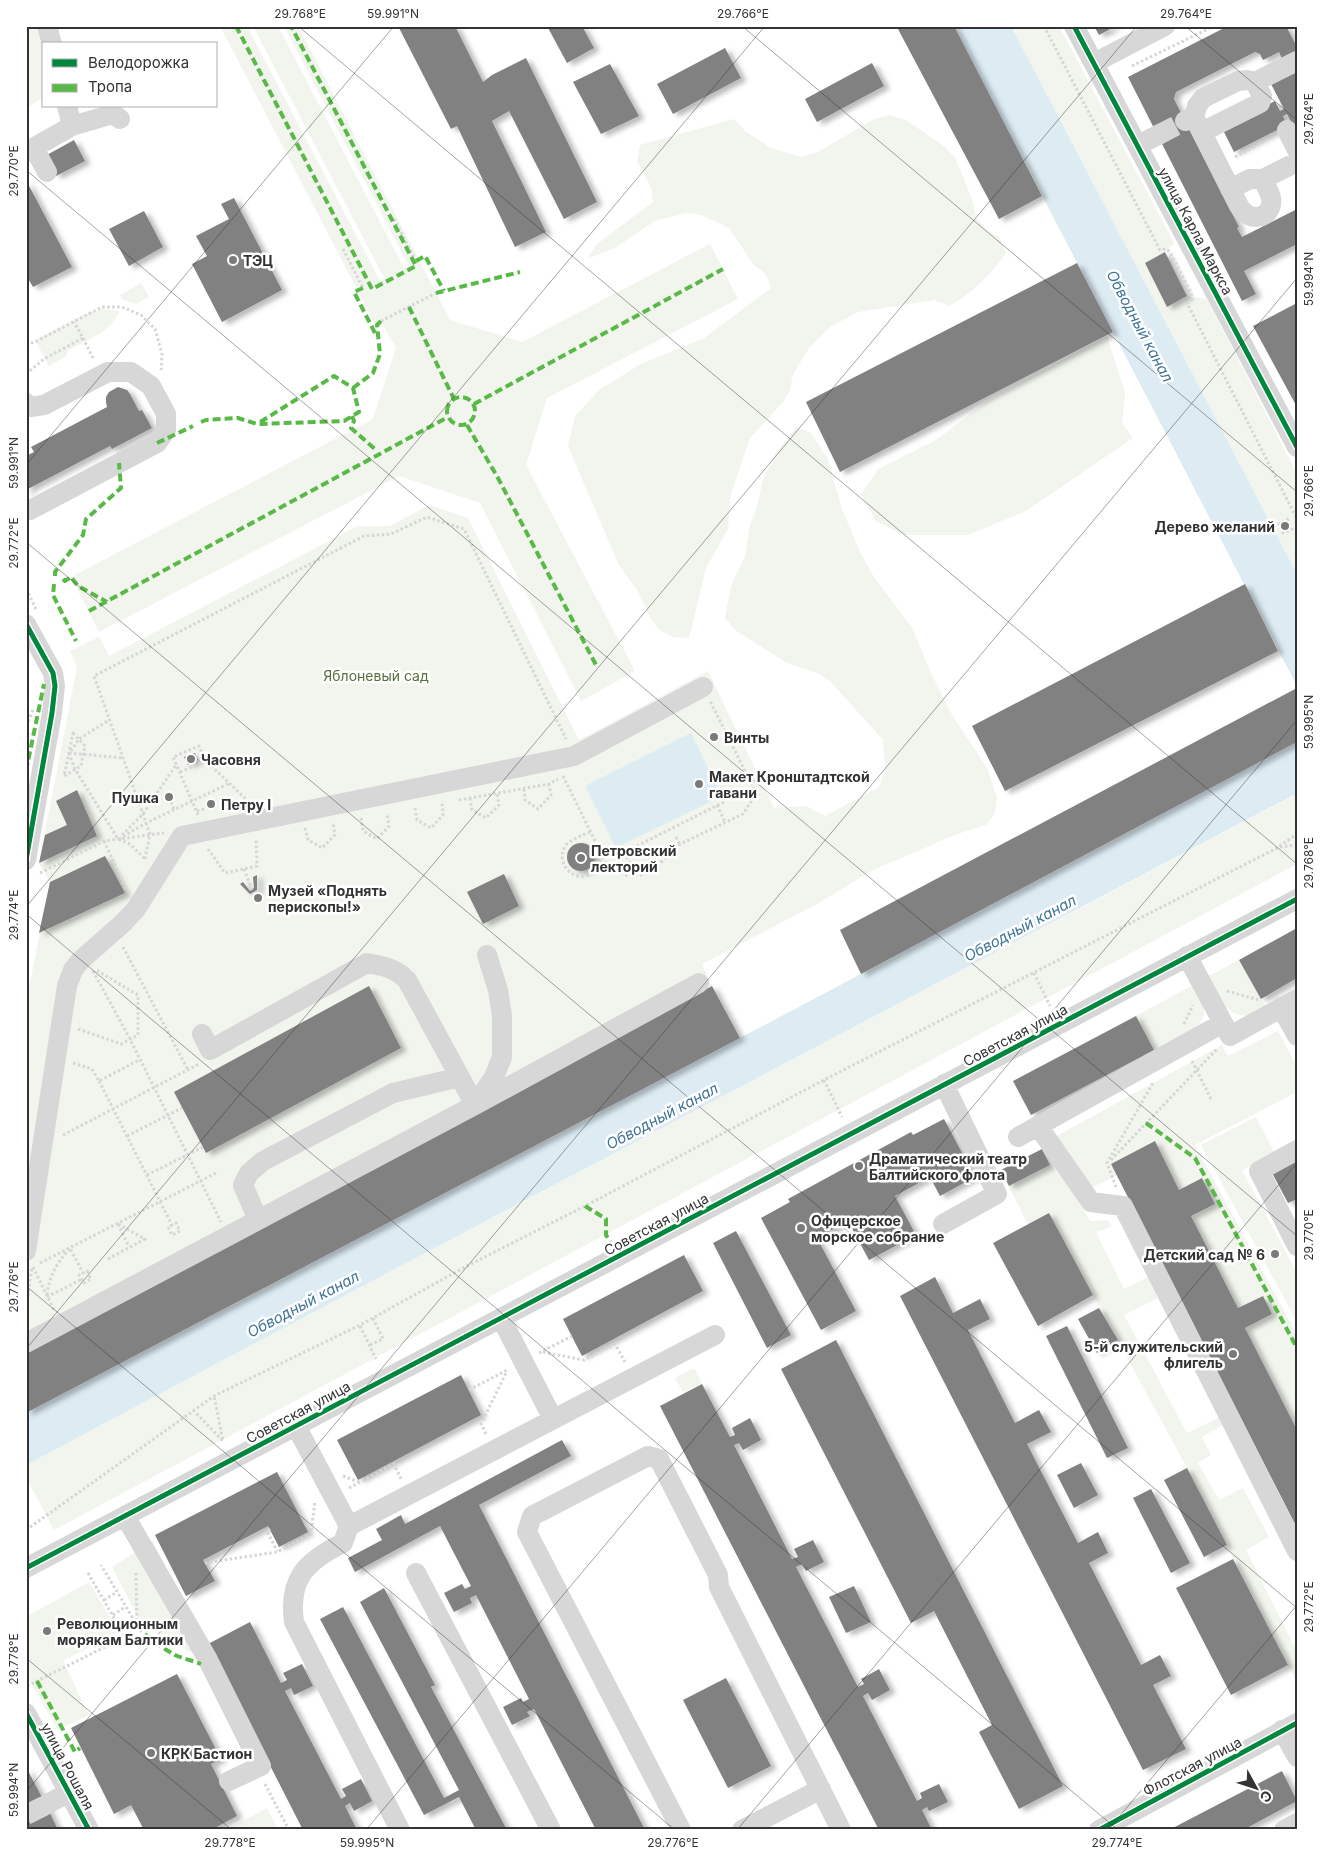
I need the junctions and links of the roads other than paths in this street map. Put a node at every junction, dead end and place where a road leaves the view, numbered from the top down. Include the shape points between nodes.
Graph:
1 (47, 26) edge
2 (1074, 26) edge
3 (1165, 26) edge
4 (51, 42) edge
5 (1297, 61) edge
6 (1094, 63) junction
7 (1255, 82) junction
8 (68, 108) edge
9 (120, 119) dead end
10 (1194, 123) junction
11 (72, 126) junction
12 (1287, 130) road end
13 (1158, 135) tunnel mouth
14 (1138, 145) junction
15 (30, 150) edge
16 (1297, 150) edge
17 (1297, 162) edge
18 (46, 172) dead end
19 (1263, 179) junction
20 (1230, 189) junction
21 (26, 404) edge
22 (1295, 439) edge
23 (30, 510) dead end
24 (26, 624) edge
25 (705, 692) road end
26 (33, 867) edge
27 (1297, 898) edge
28 (487, 955) dead end
29 (1188, 956) junction
30 (699, 984) dead end
31 (1289, 1003) edge
32 (1226, 1029) junction
33 (1297, 1036) edge
34 (206, 1042) road end
35 (460, 1077) junction
36 (944, 1084) junction
37 (475, 1105) junction
38 (1038, 1126) junction
39 (1018, 1137) dead end
40 (1297, 1150) edge
41 (258, 1220) junction
42 (943, 1224) dead end
43 (1297, 1246) edge
44 (26, 1251) edge
45 (501, 1318) junction
46 (715, 1335) dead end
47 (26, 1343) edge
48 (553, 1419) junction
49 (296, 1426) junction
50 (125, 1516) junction
51 (349, 1526) junction
52 (1297, 1551) edge
53 (26, 1568) edge
54 (416, 1573) dead end
55 (26, 1713) edge
56 (1289, 1726) edge
57 (1297, 1757) edge
58 (229, 1781) dead end
59 (821, 1789) junction
60 (69, 1792) junction
61 (46, 1805) tunnel mouth
62 (1297, 1823) edge
63 (89, 1830) edge
64 (400, 1830) edge
65 (551, 1830) edge
66 (681, 1830) edge
67 (742, 1830) edge
68 (842, 1830) edge
69 (1099, 1830) edge
70 (1284, 1830) edge

1 - 4 street
2 - 6 street, улица Карла Маркса
3 - 6 street
5 - 7 street
6 - 14 street, улица Карла Маркса
7 - 10 street via 1238,80 1203,98 1197,106
7 - 10 street via 1262,96 1260,103
8 - 11 street
9 - 11 street via 113,114
10 - 20 street
11 - 15 street
12 - 16 street
13 - 14 street
14 - 22 street, улица Карла Маркса
15 - 18 street
17 - 19 street
19 - 20 street via 1250,179
19 - 20 street via 1271,207 1259,217 1243,213
21 - 23 street via 31,407 44,405 108,372 131,372 152,386 166,414 166,430 157,443
24 - 26 street via 53,673 55,686
25 - 44 street via 574,756 182,836 136,909 80,961 66,986
27 - 29 street, Советская улица
28 - 37 street via 502,1016 502,1057 494,1077
29 - 32 street
29 - 36 street, Советская улица
30 - 37 street
31 - 32 street
31 - 33 street
32 - 38 street via 1183,1045
34 - 35 street via 367,963 398,971 407,980
35 - 37 street
35 - 41 street via 393,1093 264,1161 250,1173 243,1185
36 - 42 street via 998,1194
36 - 45 street, Советская улица
37 - 41 street
38 - 39 street
38 - 52 street via 1091,1202 1123,1206
40 - 43 street via 1259,1171
41 - 47 street
45 - 48 street
45 - 49 street, Советская улица
46 - 48 street
48 - 51 street
49 - 50 street, Советская улица
49 - 51 street via 318,1467 324,1496
50 - 53 street, Советская улица
50 - 58 street via 207,1658 261,1766
51 - 64 street via 343,1543 322,1554 303,1571 294,1590 294,1622
54 - 65 street
55 - 60 street, улица Рошаля
56 - 57 street
56 - 69 street, Флотская улица
59 - 66 street via 659,1460 648,1456 532,1516 527,1532
59 - 67 street
59 - 68 street
60 - 61 street
60 - 63 street, улица Рошаля
62 - 70 street

